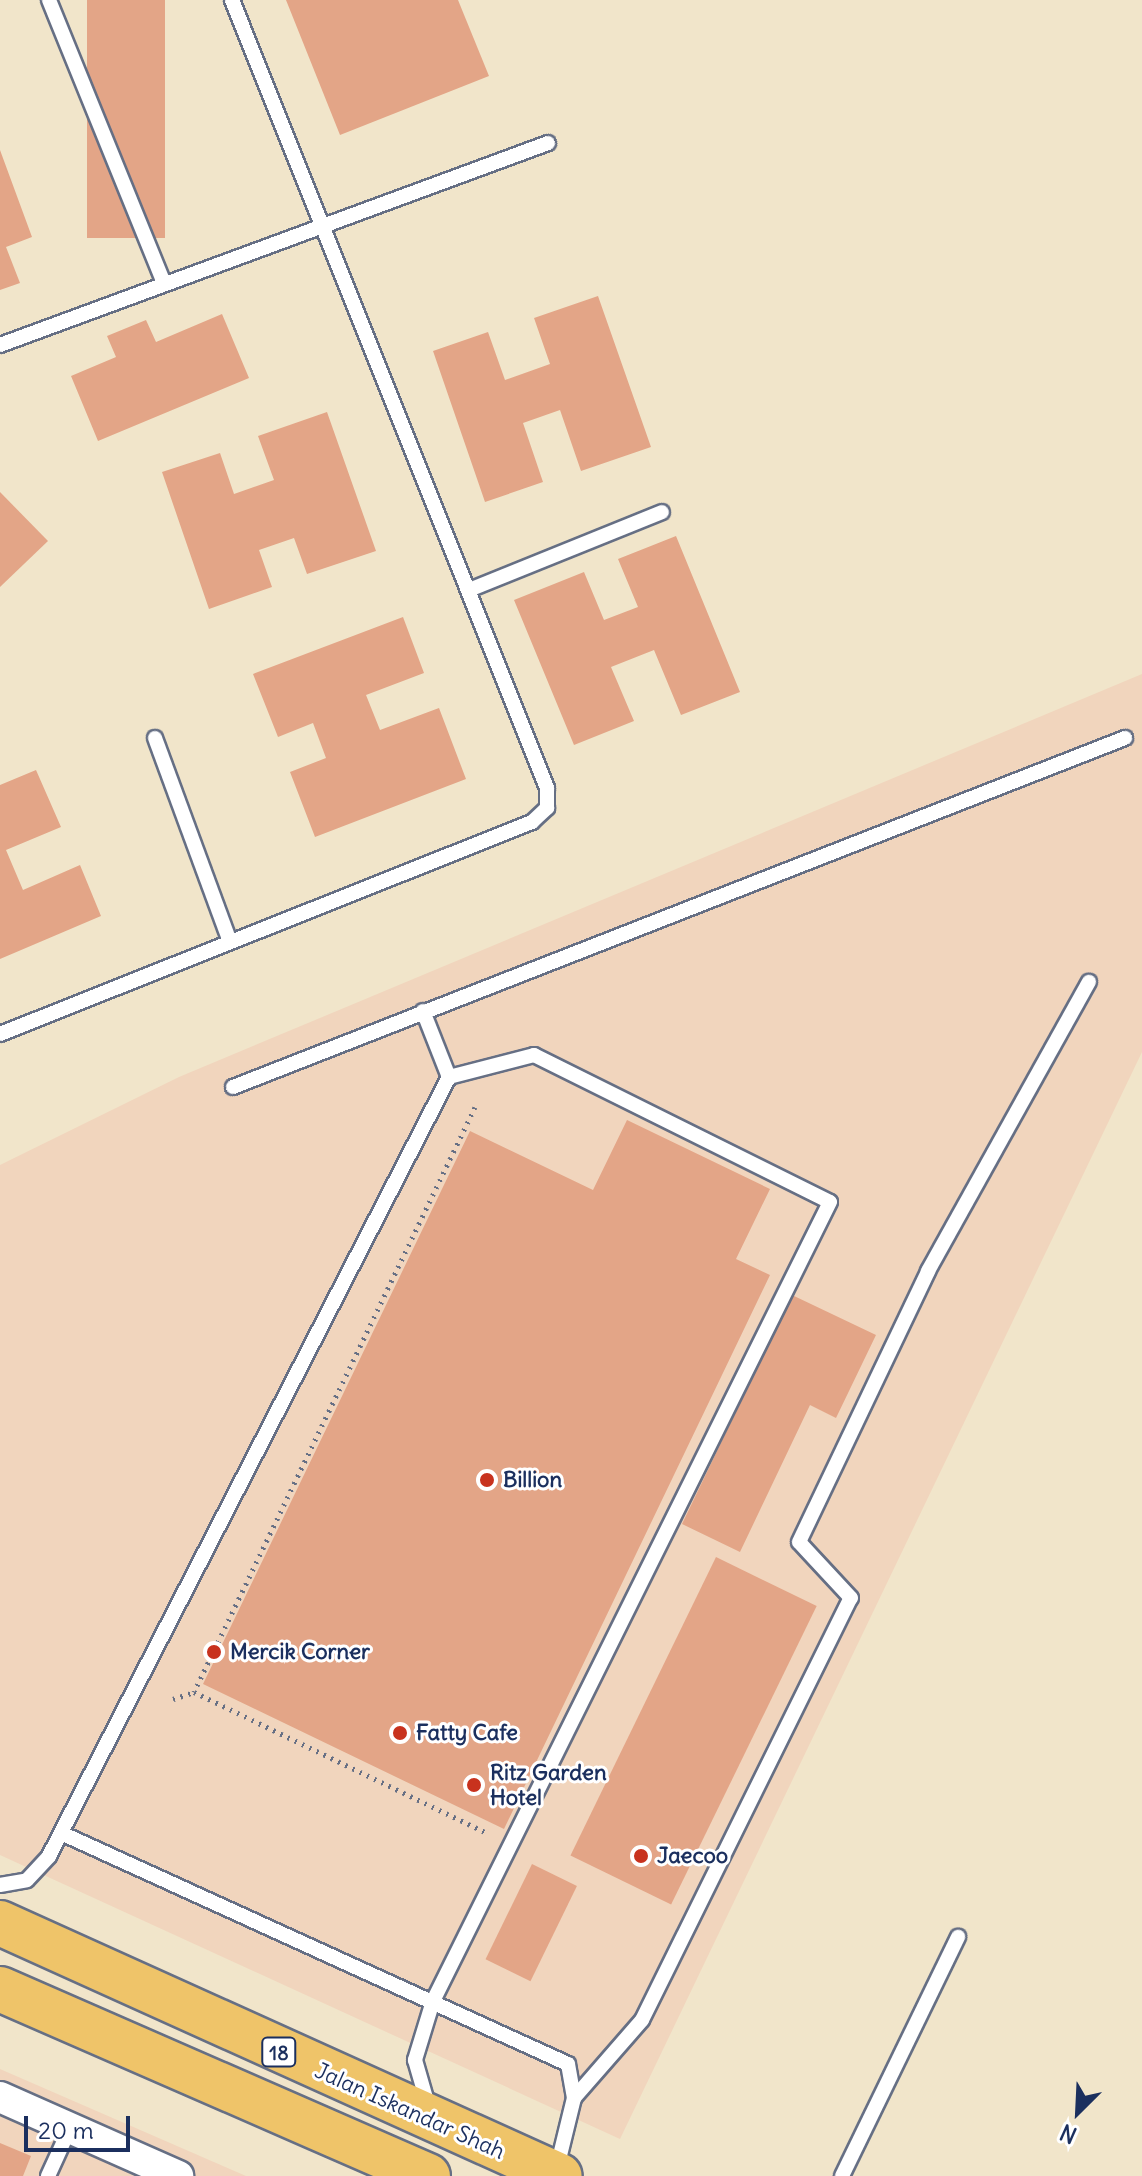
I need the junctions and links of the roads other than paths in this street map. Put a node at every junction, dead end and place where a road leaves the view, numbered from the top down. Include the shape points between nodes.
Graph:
1 (49, 0) edge
2 (232, 0) edge
3 (548, 143) dead end
4 (324, 223) junction
5 (164, 283) junction
6 (0, 345) edge
7 (662, 512) dead end
8 (469, 590) junction
9 (155, 738) dead end
10 (1125, 738) dead end
11 (230, 942) junction
12 (1089, 982) dead end
13 (423, 1011) junction
14 (0, 1034) edge
15 (449, 1077) junction
16 (233, 1087) dead end
17 (61, 1833) junction
18 (0, 1885) edge
19 (0, 1923) edge
20 (958, 1937) dead end
21 (0, 1989) edge
22 (433, 2001) junction
23 (0, 2097) edge
24 (574, 2098) junction
25 (434, 2123) junction
26 (70, 2128) junction
27 (557, 2175) edge
28 (48, 2176) edge
29 (178, 2176) edge
30 (428, 2176) edge
31 (842, 2176) edge

1 - 5 lane
2 - 4 lane
3 - 4 lane
4 - 5 lane
4 - 8 lane
5 - 6 lane
7 - 8 lane
8 - 11 lane via 547,788 547,808 532,822
9 - 11 lane
10 - 13 lane
11 - 14 lane
12 - 24 lane via 928,1271 799,1542 851,1598 642,2020
13 - 15 lane
13 - 16 lane
15 - 17 lane
15 - 22 lane via 534,1055 830,1202
17 - 18 lane via 27,1880
17 - 22 lane
19 - 25 main road, Jalan Iskandar Shah / 18
20 - 31 lane
21 - 30 main road, 18
22 - 24 lane via 568,2064
22 - 25 lane via 415,2060
23 - 26 street
24 - 27 lane
25 - 27 main road, Jalan Iskandar Shah / 18
26 - 28 lane
26 - 29 street

